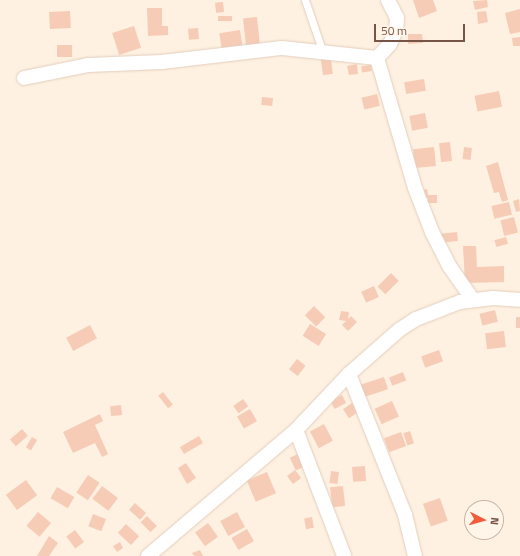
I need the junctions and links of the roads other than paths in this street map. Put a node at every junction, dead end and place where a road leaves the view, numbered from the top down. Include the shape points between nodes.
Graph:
1 (305, 0) edge
2 (388, 0) edge
3 (322, 50) junction
4 (377, 58) junction
5 (24, 78) dead end
6 (472, 299) junction
7 (520, 300) edge
8 (349, 374) junction
9 (296, 430) junction
10 (148, 556) edge
11 (344, 556) edge
12 (415, 556) edge

1 - 3 lane
2 - 4 street via 397,18 396,30 390,44
3 - 4 street
3 - 5 street via 282,48 162,62 88,65
4 - 6 street via 415,188 432,232 450,267
6 - 7 street
6 - 8 street via 416,319
8 - 9 street
8 - 12 street via 405,515
9 - 10 street
9 - 11 street

